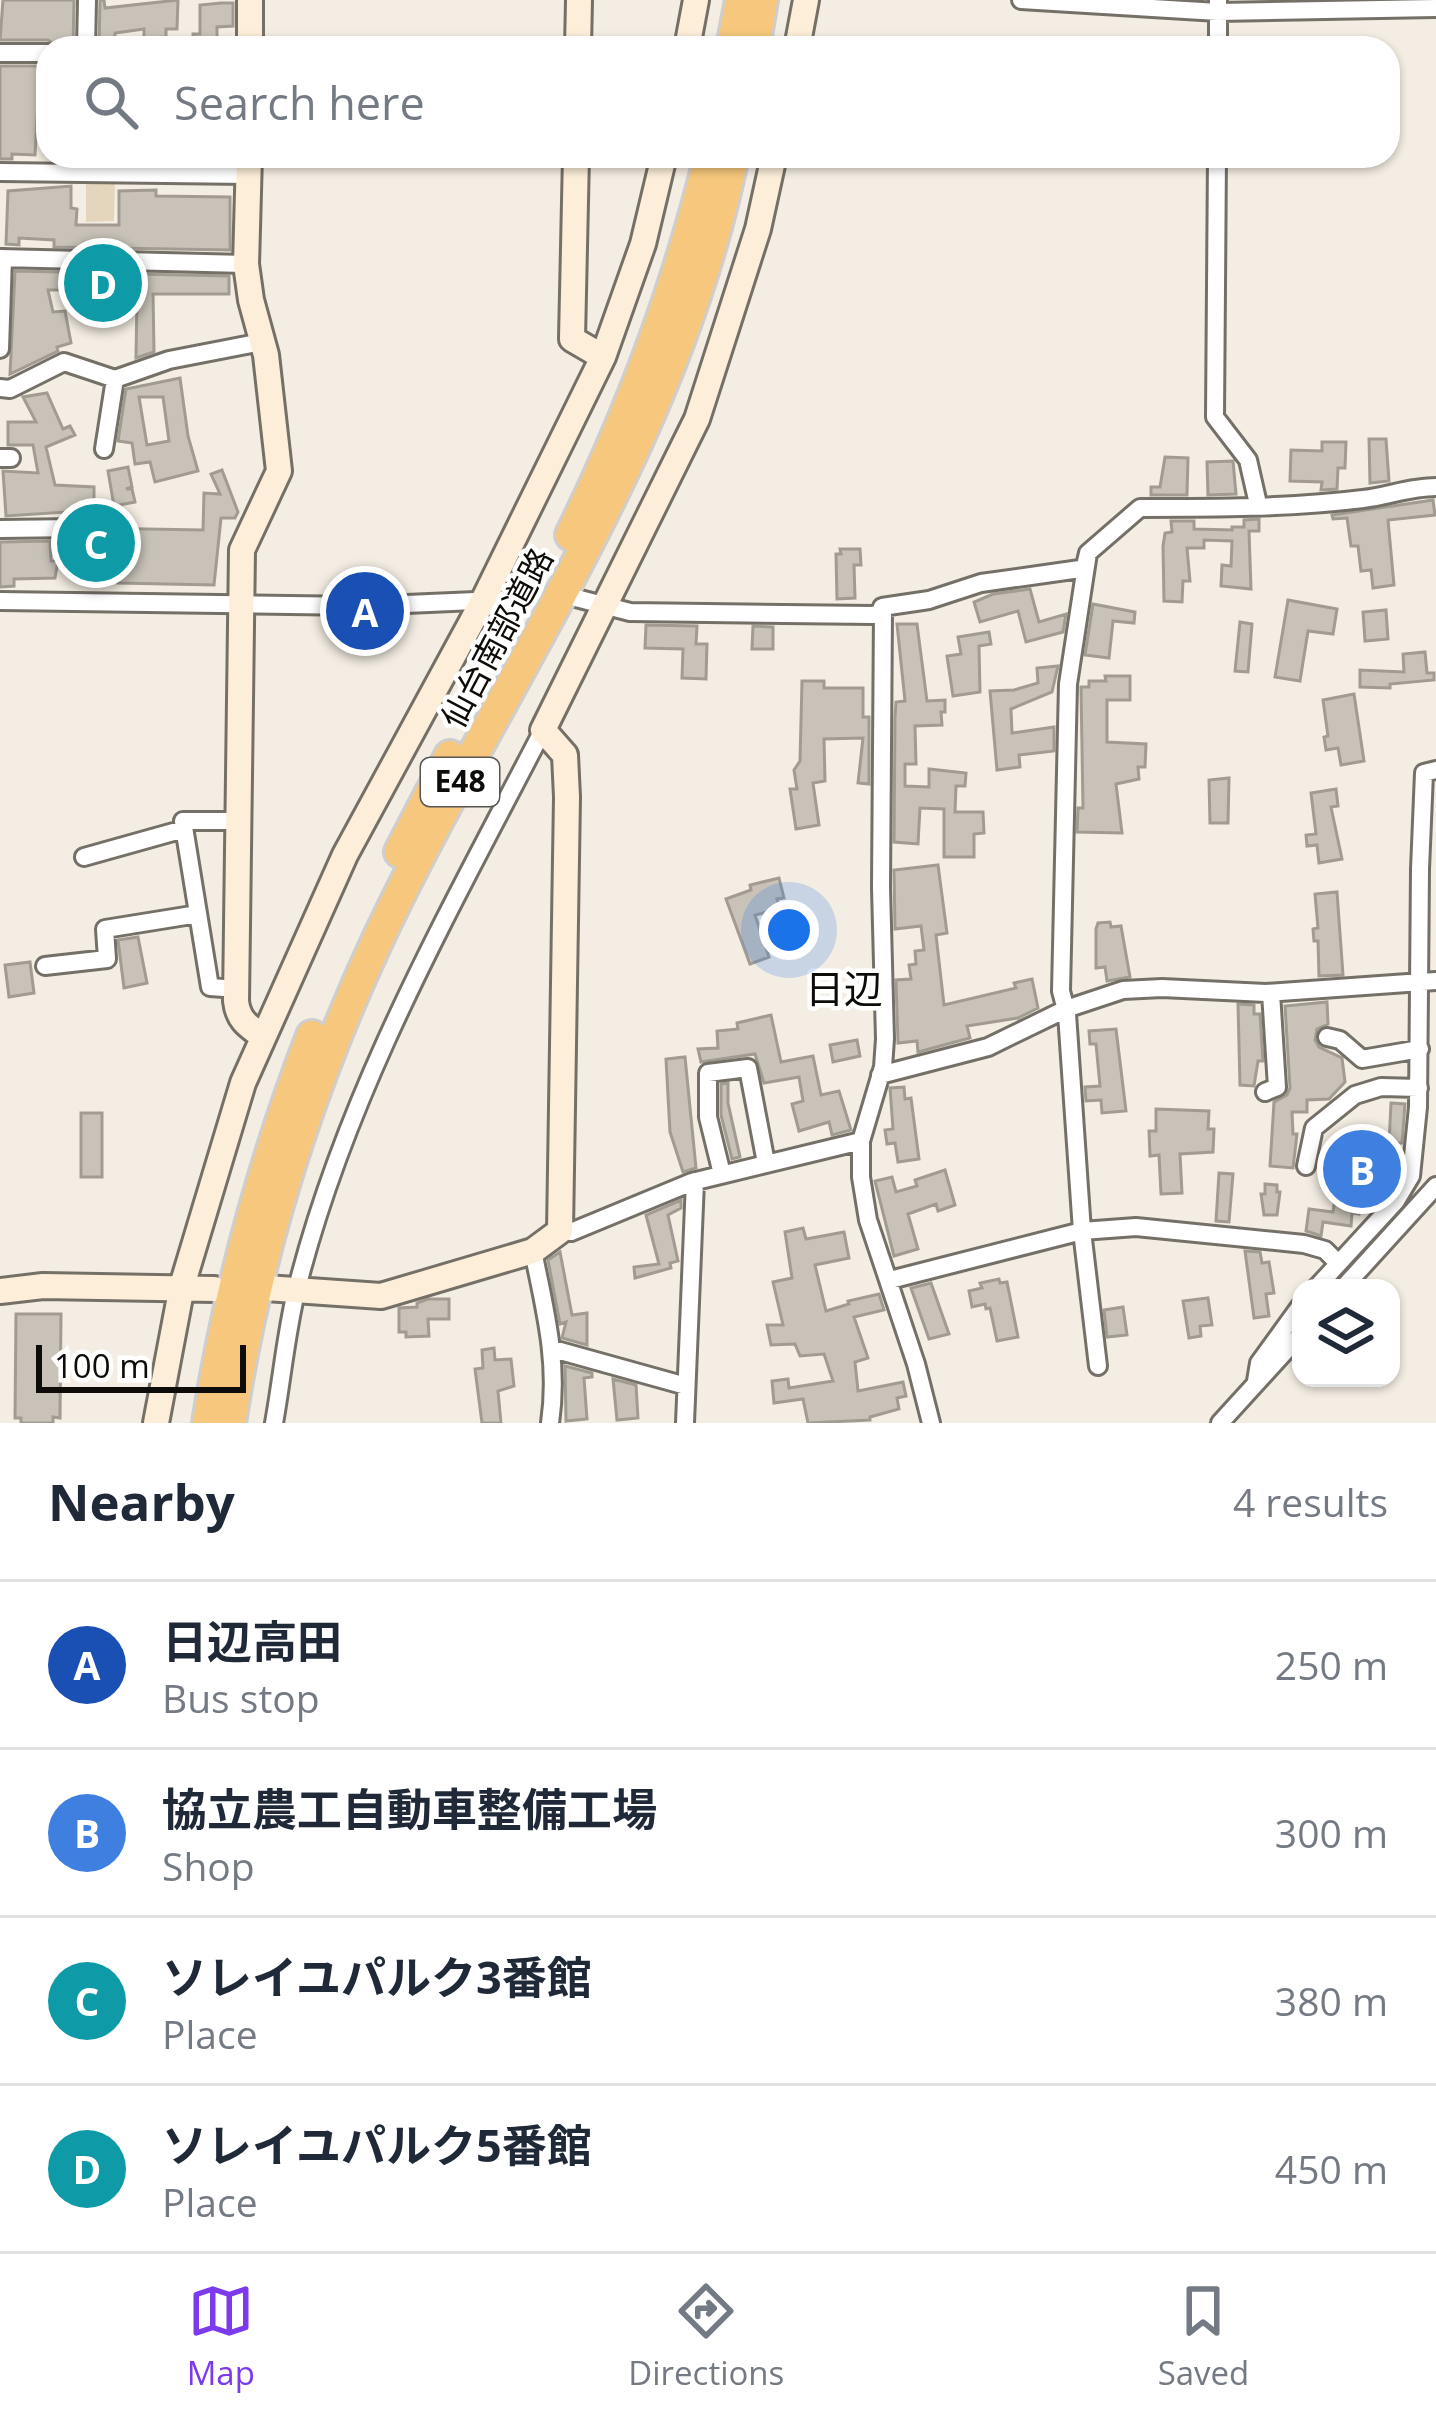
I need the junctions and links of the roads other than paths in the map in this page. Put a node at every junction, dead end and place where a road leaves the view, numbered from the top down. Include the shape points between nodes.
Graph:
1 (87, 0) edge
2 (250, 0) edge
3 (579, 0) edge
4 (695, 0) edge
5 (741, 0) edge
6 (762, 0) edge
7 (806, 0) edge
8 (1021, 0) edge
9 (1218, 6) edge
10 (1436, 8) edge
11 (86, 36) edge
12 (250, 36) edge
13 (578, 36) edge
14 (689, 36) edge
15 (734, 36) edge
16 (756, 36) edge
17 (799, 36) edge
18 (0, 53) edge
19 (36, 53) edge
20 (36, 166) edge
21 (248, 168) edge
22 (576, 168) edge
23 (661, 168) edge
24 (707, 168) edge
25 (730, 168) edge
26 (771, 168) edge
27 (1217, 168) edge
28 (0, 172) edge
29 (1, 258) edge
30 (247, 264) junction
31 (262, 342) junction
32 (0, 349) edge
33 (603, 357) junction
34 (115, 379) junction
35 (0, 388) edge
36 (104, 449) dead end
37 (1436, 487) edge
38 (1258, 504) junction
39 (77, 528) dead end
40 (0, 529) edge
41 (1088, 553) junction
42 (576, 598) dead end
43 (524, 599) dead end
44 (0, 601) edge
45 (483, 601) junction
46 (607, 603) junction
47 (242, 604) junction
48 (884, 612) junction
49 (543, 730) junction
50 (1436, 770) edge
51 (239, 821) junction
52 (184, 829) junction
53 (84, 857) dead end
54 (198, 914) junction
55 (44, 966) dead end
56 (1428, 982) edge
57 (237, 989) junction
58 (1270, 993) junction
59 (1066, 1009) junction
60 (262, 1036) junction
61 (1328, 1037) dead end
62 (1420, 1049) junction
63 (1362, 1059) junction
64 (880, 1075) junction
65 (1419, 1088) junction
66 (1366, 1089) junction
67 (1265, 1092) dead end
68 (861, 1141) junction
69 (766, 1163) junction
70 (1306, 1166) dead end
71 (722, 1174) junction
72 (695, 1181) junction
73 (1436, 1186) edge
74 (560, 1231) junction
75 (1082, 1231) junction
76 (533, 1251) junction
77 (1338, 1263) junction
78 (1324, 1279) edge
79 (1351, 1279) edge
80 (890, 1280) junction
81 (182, 1286) junction
82 (266, 1288) dead end
83 (214, 1289) dead end
84 (297, 1289) junction
85 (0, 1291) edge
86 (1292, 1317) edge
87 (1292, 1344) edge
88 (554, 1349) junction
89 (1098, 1366) dead end
90 (1256, 1382) junction
91 (686, 1386) junction
92 (156, 1423) edge
93 (208, 1423) edge
94 (230, 1423) edge
95 (274, 1423) edge
96 (550, 1423) edge
97 (685, 1423) edge
98 (931, 1423) edge
99 (1220, 1423) edge

1 - 11 street
2 - 12 street
3 - 13 street
4 - 14 street
5 - 15 highway
6 - 16 highway
7 - 17 street
8 - 9 street
9 - 10 street
18 - 19 street
20 - 28 street
21 - 30 street
22 - 33 street via 572,339
23 - 33 street
24 - 93 highway, 仙台南部道路 / E48 via 660,330 607,461 360,928 316,1028 248,1223
25 - 94 highway, 仙台南部道路 / E48 via 658,402 334,1036 268,1229
26 - 46 street via 697,419
27 - 38 street via 1215,417 1248,460
29 - 30 street
29 - 32 street
30 - 31 street
31 - 34 street
31 - 47 street via 279,471 244,540
33 - 45 street
34 - 35 street via 64,362
34 - 36 street
37 - 38 street
38 - 41 street via 1140,508
39 - 40 street
41 - 48 street via 1085,566 1064,574 971,585
41 - 59 street via 1068,684
42 - 46 street
43 - 45 street
44 - 47 street
45 - 47 street
45 - 60 street via 345,855
46 - 48 street via 630,612
46 - 49 street
47 - 51 street
48 - 64 street
49 - 74 street via 565,755 567,797
49 - 84 street via 399,1010
50 - 56 street via 1424,773
51 - 52 street via 183,821
51 - 57 street
52 - 53 street
52 - 54 street
54 - 55 street via 105,928 107,959
54 - 57 street via 210,987
56 - 58 street
56 - 62 street
57 - 60 street via 237,1014
58 - 59 street via 1123,990
58 - 67 street via 1277,1088
59 - 64 street via 988,1046
59 - 75 street
60 - 81 street
61 - 63 street
62 - 63 street
62 - 65 street
63 - 66 street
64 - 68 street
65 - 66 street
65 - 77 street via 1411,1176
66 - 70 street via 1314,1128
68 - 69 street
68 - 80 street via 868,1220
69 - 71 street
69 - 71 street via 748,1068 708,1072 708,1118
71 - 72 street
72 - 74 street
72 - 91 street
73 - 79 street
74 - 76 street
75 - 77 street via 1136,1227 1304,1244
75 - 80 street
75 - 89 street
76 - 84 street via 381,1296
76 - 88 street
77 - 78 street
80 - 98 street
81 - 83 street
81 - 85 street
81 - 92 street
82 - 84 street
84 - 95 street
86 - 90 street via 1259,1363
87 - 90 street
88 - 91 street
88 - 96 street
90 - 99 street
91 - 97 street

